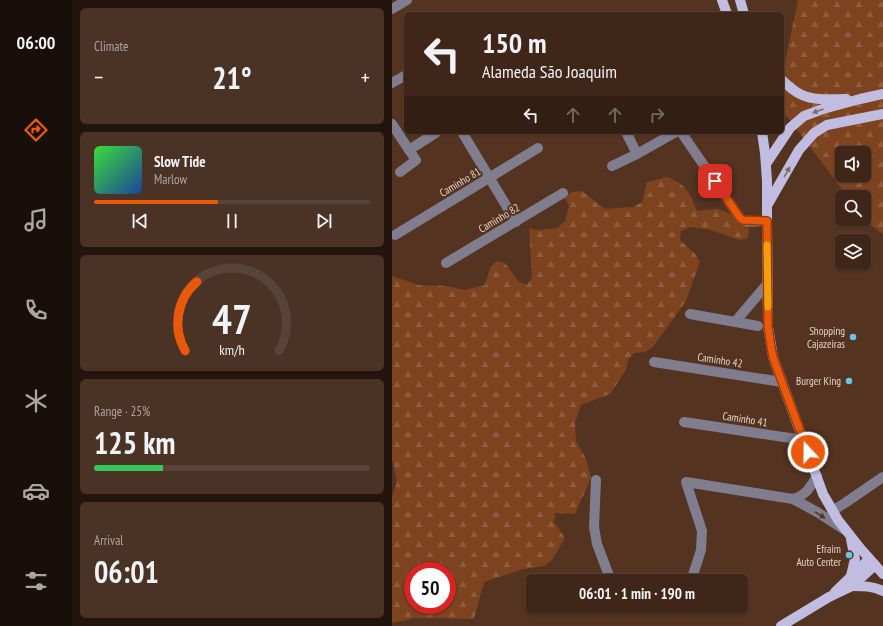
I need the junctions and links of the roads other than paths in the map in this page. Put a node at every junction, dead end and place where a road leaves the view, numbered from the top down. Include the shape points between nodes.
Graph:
1 (406, 0) edge
2 (722, 0) edge
3 (740, 0) edge
4 (392, 9) edge
5 (726, 12) edge
6 (743, 12) edge
7 (404, 76) edge
8 (784, 82) edge
9 (392, 84) edge
10 (883, 94) edge
11 (860, 99) junction
12 (883, 114) edge
13 (392, 124) edge
14 (434, 134) edge
15 (464, 134) edge
16 (627, 134) edge
17 (672, 134) edge
18 (682, 134) edge
19 (762, 134) edge
20 (538, 148) dead end
21 (409, 150) junction
22 (637, 154) junction
23 (766, 165) junction
24 (612, 166) dead end
25 (400, 172) dead end
26 (490, 178) junction
27 (563, 193) dead end
28 (767, 206) junction
29 (767, 221) junction
30 (516, 222) junction
31 (395, 235) dead end
32 (446, 263) dead end
33 (768, 283) junction
34 (690, 314) dead end
35 (735, 322) junction
36 (758, 326) dead end
37 (654, 362) dead end
38 (782, 382) junction
39 (684, 422) dead end
40 (803, 440) junction
41 (817, 476) junction
42 (883, 477) edge
43 (596, 480) dead end
44 (793, 499) junction
45 (832, 511) junction
46 (849, 534) junction
47 (872, 562) junction
48 (608, 574) edge
49 (693, 574) edge
50 (883, 574) edge
51 (851, 582) junction
52 (883, 591) edge
53 (781, 626) edge

1 - 4 street
2 - 5 main road
3 - 6 main road
7 - 9 street
8 - 11 main road via 802,96 822,100
10 - 11 main road
11 -> 23 main road via 804,116 790,128
28 -> 12 main road via 799,150 814,133 827,125
13 - 21 street
14 - 21 street
15 - 26 street
16 - 22 street
17 - 22 street
18 - 29 street via 740,218 747,221
19 - 23 main road
20 - 26 street, Caminho 81
21 - 25 street via 416,161
22 - 24 street
23 - 28 main road
26 - 30 street
26 - 31 street, Caminho 81
27 - 30 street, Caminho 82
28 - 29 main road
29 - 33 main road
30 - 32 street, Caminho 82
33 - 35 street
33 - 38 main road via 768,327 773,357
34 - 35 street
35 - 36 street
37 - 38 street, Caminho 42
38 - 40 main road
39 - 40 street, Caminho 41
40 - 41 main road
41 - 44 street via 804,494
41 - 45 main road
42 - 45 street
43 - 48 street via 594,527 597,544
44 -> 46 street
44 - 49 street via 686,482 702,531 701,550
45 - 46 main road
46 - 47 main road
46 - 51 main road via 855,559
47 - 50 main road
47 - 51 main road
51 - 52 main road
51 - 53 main road

